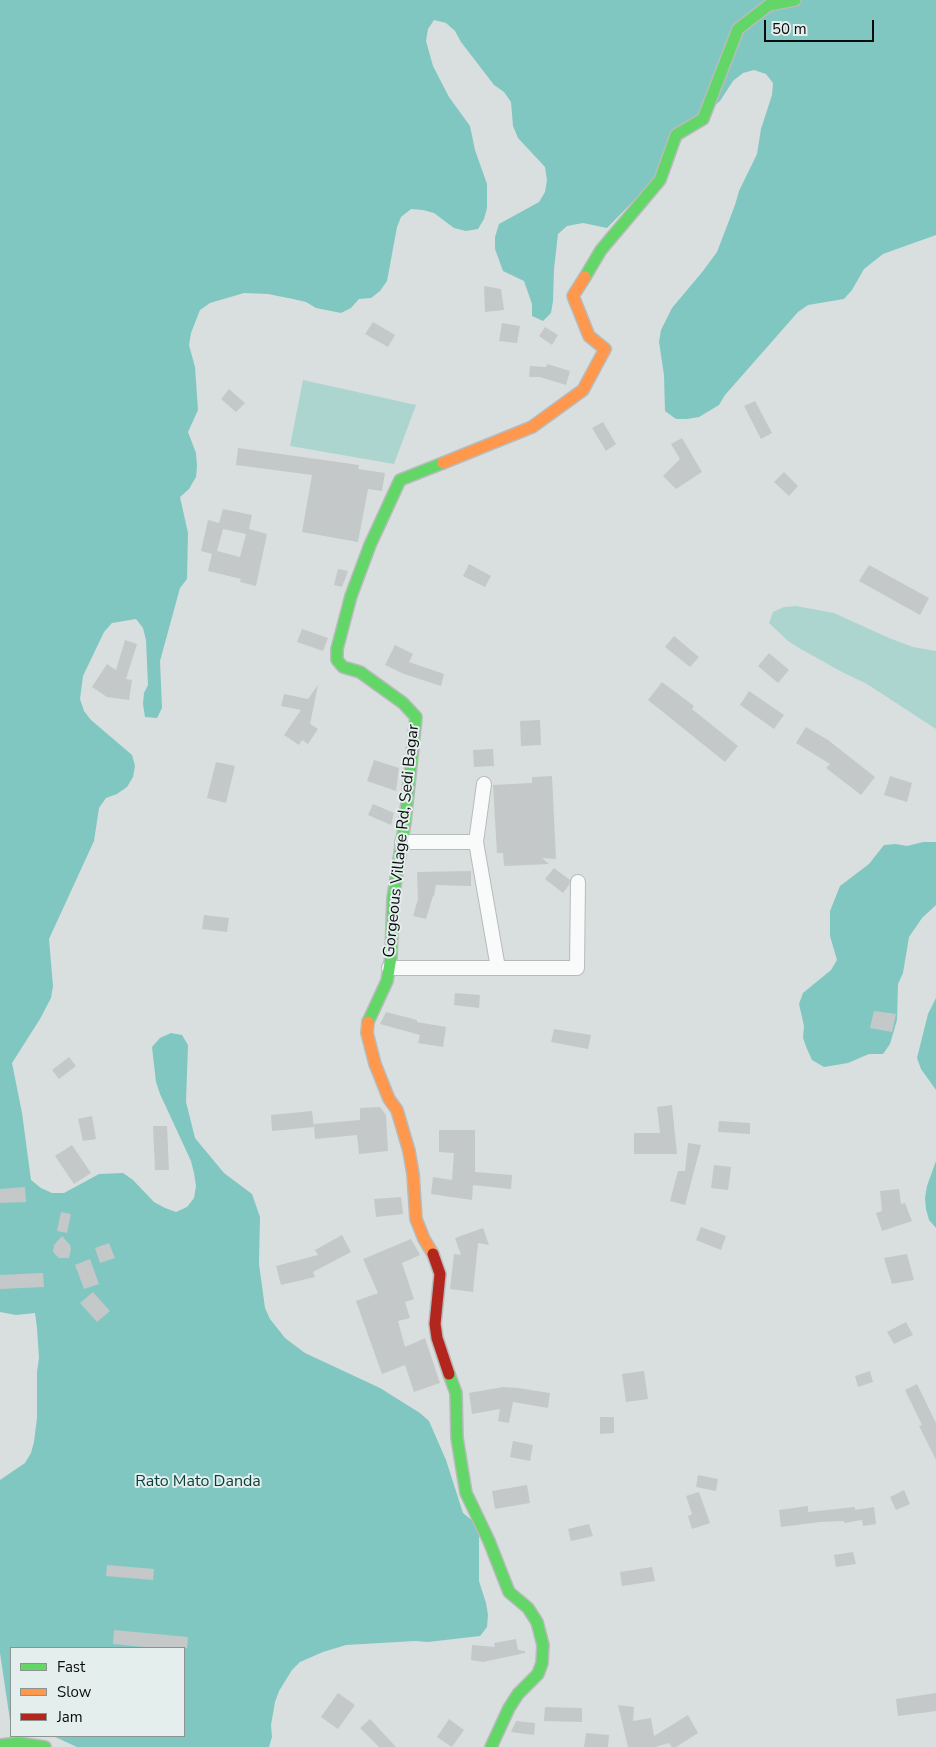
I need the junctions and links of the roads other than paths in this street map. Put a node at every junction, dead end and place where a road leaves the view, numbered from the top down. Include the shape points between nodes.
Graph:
1 (795, 0) edge
2 (484, 784) dead end
3 (402, 842) junction
4 (476, 842) junction
5 (578, 882) dead end
6 (389, 968) junction
7 (498, 968) junction
8 (0, 1745) edge
9 (45, 1747) edge
10 (491, 1747) edge

1 - 3 street, Gorgeous Village Rd, Sedi Bagar via 769,5 738,29 703,118 676,135 660,180 601,250 573,296 589,336 605,349 583,390 532,427 400,480 350,596 337,660 344,667 360,672 403,703 416,717
2 - 4 street
3 - 4 street
3 - 6 street, Gorgeous Village Rd, Sedi Bagar via 393,898
4 - 7 street
5 - 7 street via 577,968
6 - 7 street
6 - 10 street, Gorgeous Village Rd, Sedi Bagar via 387,981 368,1021 367,1033 375,1064 397,1110 409,1151 416,1218 440,1274 435,1324 456,1393 457,1438 466,1493 509,1592 528,1608 537,1622 543,1645 538,1674 518,1694
8 - 9 street via 18,1743

